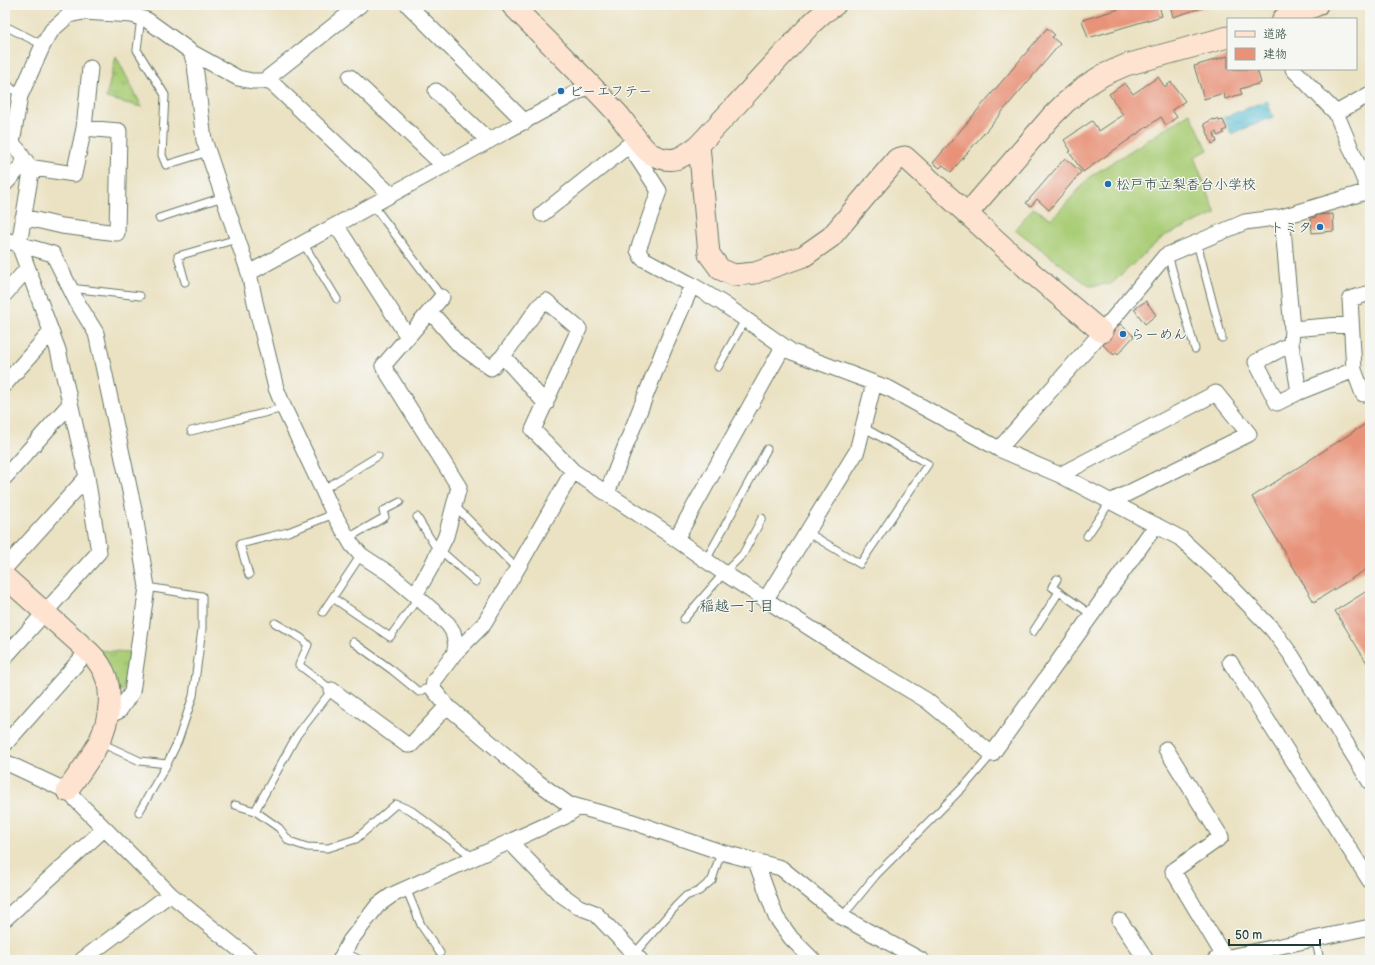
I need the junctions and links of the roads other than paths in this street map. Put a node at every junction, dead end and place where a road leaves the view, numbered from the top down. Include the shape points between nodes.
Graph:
1 (360, 5) edge
2 (408, 5) edge
3 (512, 5) edge
4 (834, 5) edge
5 (1316, 5) edge
6 (96, 8) edge
7 (144, 14) edge
8 (1285, 18) edge
9 (5, 26) edge
10 (1227, 37) edge
11 (43, 45) junction
12 (191, 52) junction
13 (90, 68) dead end
14 (1294, 70) edge
15 (350, 77) dead end
16 (264, 81) junction
17 (5, 82) edge
18 (590, 85) junction
19 (436, 91) dead end
20 (1370, 94) edge
21 (20, 96) junction
22 (1336, 113) junction
23 (525, 122) junction
24 (84, 128) junction
25 (489, 141) junction
26 (633, 142) junction
27 (700, 145) junction
28 (8, 146) edge
29 (208, 152) junction
30 (27, 164) junction
31 (444, 166) junction
32 (5, 184) edge
33 (390, 195) junction
34 (223, 197) junction
35 (373, 205) junction
36 (542, 214) dead end
37 (967, 214) junction
38 (23, 217) junction
39 (1282, 217) junction
40 (159, 218) dead end
41 (336, 225) junction
42 (5, 239) edge
43 (237, 239) junction
44 (303, 243) junction
45 (1197, 243) junction
46 (19, 244) junction
47 (1168, 255) junction
48 (27, 269) junction
49 (249, 273) junction
50 (185, 282) dead end
51 (692, 285) junction
52 (70, 288) junction
53 (1370, 293) edge
54 (5, 294) edge
55 (140, 296) dead end
56 (442, 297) joint
57 (337, 300) dead end
58 (430, 311) junction
59 (745, 320) junction
60 (1351, 324) junction
61 (51, 332) junction
62 (1102, 332) junction
63 (1292, 336) junction
64 (408, 337) junction
65 (1222, 338) dead end
66 (783, 347) junction
67 (1195, 349) dead end
68 (503, 356) junction
69 (718, 367) dead end
70 (1354, 370) junction
71 (874, 383) junction
72 (5, 384) edge
73 (1370, 391) edge
74 (1299, 392) junction
75 (70, 404) junction
76 (546, 404) junction
77 (284, 408) junction
78 (863, 427) junction
79 (191, 431) dead end
80 (767, 449) dead end
81 (999, 449) junction
82 (378, 456) dead end
83 (573, 471) junction
84 (1060, 475) junction
85 (5, 477) edge
86 (87, 477) junction
87 (322, 490) junction
88 (607, 493) junction
89 (400, 502) dead end
90 (1110, 502) junction
91 (455, 506) junction
92 (334, 514) junction
93 (417, 517) dead end
94 (762, 518) dead end
95 (1156, 525) junction
96 (808, 532) junction
97 (1087, 536) dead end
98 (348, 538) junction
99 (676, 539) junction
100 (439, 551) junction
101 (361, 555) junction
102 (706, 560) junction
103 (5, 568) edge
104 (517, 569) junction
105 (724, 573) junction
106 (250, 575) dead end
107 (5, 577) edge
108 (1057, 579) dead end
109 (476, 582) dead end
110 (147, 587) junction
111 (1059, 592) junction
112 (416, 597) junction
113 (333, 598) junction
114 (766, 599) junction
115 (45, 612) junction
116 (323, 612) dead end
117 (1092, 615) junction
118 (684, 619) dead end
119 (274, 623) dead end
120 (1033, 632) dead end
121 (353, 642) dead end
122 (88, 651) junction
123 (454, 654) junction
124 (5, 657) edge
125 (1230, 662) dead end
126 (433, 689) junction
127 (332, 690) junction
128 (447, 706) junction
129 (108, 716) junction
130 (99, 742) junction
131 (5, 744) edge
132 (1166, 749) dead end
133 (992, 754) junction
134 (5, 762) edge
135 (166, 764) junction
136 (1370, 782) edge
137 (67, 791) junction
138 (235, 805) dead end
139 (577, 808) junction
140 (255, 811) junction
141 (139, 812) dead end
142 (104, 829) junction
143 (510, 842) junction
144 (721, 852) junction
145 (474, 858) junction
146 (756, 862) junction
147 (1370, 880) edge
148 (406, 888) junction
149 (170, 894) junction
150 (842, 917) junction
151 (5, 919) edge
152 (1120, 921) dead end
153 (1370, 927) edge
154 (1315, 938) junction
155 (440, 953) dead end
156 (342, 956) edge
157 (637, 957) edge
158 (1220, 959) edge
159 (82, 960) edge
160 (252, 960) edge
161 (360, 960) edge
162 (813, 960) edge
163 (921, 960) edge
164 (1146, 960) edge
165 (1320, 960) edge

1 - 16 street
2 - 23 street
3 - 18 street
4 - 27 street via 812,23
5 - 8 street
6 - 7 street via 132,15
6 - 11 street via 69,15 52,30
7 - 12 street
7 - 29 lane via 137,50 165,95 162,155 166,165
9 - 11 lane
10 - 37 street via 1126,65 1084,87 1051,117
11 - 21 street
12 - 16 street via 238,78
12 - 29 street
13 - 24 street
14 - 22 street
15 - 31 street
16 - 33 street via 272,83
17 - 21 lane
18 - 23 street
18 - 26 street via 617,113
19 - 25 street
20 - 22 street
21 - 28 street
22 - 39 street via 1369,191
23 - 25 street
24 - 30 street via 74,174
24 - 38 street via 119,131 117,233 62,226
25 - 31 street
26 - 27 street via 651,155 667,160 683,157
26 - 36 street
26 - 51 street via 659,191 638,250 642,258
27 - 37 street via 710,254 720,269 734,275 755,273 804,256 831,237 897,159 905,157
28 - 30 street via 19,150
29 - 34 street
30 - 32 street
30 - 38 street via 31,172
31 - 33 street
33 - 35 street
34 - 40 lane
34 - 43 street
35 - 41 street
35 - 56 lane
37 - 62 street
38 - 46 street
39 - 45 street via 1245,222
39 - 63 street
41 - 44 street
41 - 64 street
42 - 46 street
43 - 49 street
43 - 50 lane via 178,256
44 - 49 street
44 - 57 lane
45 - 47 street
45 - 65 lane
46 - 48 street
46 - 52 street via 53,254
47 - 62 street
47 - 67 lane
48 - 54 street
48 - 61 street
49 - 77 street via 276,388
51 - 59 street
51 - 88 street
52 - 55 lane
52 - 110 street via 96,333 134,510
53 - 60 street via 1350,300
56 - 58 street
58 - 64 street
58 - 68 street via 459,345 491,368
59 - 66 street
59 - 69 lane
60 - 63 street
60 - 70 street
61 - 72 street
61 - 75 street via 58,350
62 - 81 street
63 - 74 street
63 - 74 street via 1256,362 1277,403
64 - 91 street via 383,366 459,487
66 - 71 street
66 - 99 street
68 - 76 street
68 - 76 street via 546,300 579,329
70 - 73 street via 1363,394
70 - 74 street
71 - 78 street
71 - 81 street via 890,389
75 - 85 street
75 - 86 street
76 - 83 street via 534,430
77 - 79 lane
77 - 87 street
78 - 96 street via 857,451
78 - 96 lane via 928,464 860,564
80 - 102 lane
81 - 84 street
82 - 87 lane
83 - 88 street
83 - 104 street
84 - 90 street
84 - 90 street via 1216,393 1249,434
86 - 103 street
86 - 115 street via 99,552
87 - 92 street
88 - 99 street
89 - 98 lane via 384,511 385,517
90 - 95 street
90 - 97 lane
91 - 100 street
91 - 104 lane
92 - 98 street
92 - 106 lane via 288,532 240,544
93 - 100 lane
94 - 105 lane via 743,554
95 - 117 street
95 - 136 street via 1180,538 1272,629 1292,656
96 - 114 street
98 - 101 street
99 - 102 street
100 - 109 lane
100 - 112 street
101 - 112 street via 390,574
101 - 113 lane
102 - 105 street
104 - 123 street via 484,624
105 - 114 street
105 - 118 lane
107 - 115 street
108 - 111 lane via 1052,587
110 - 129 street via 132,692 119,711
110 - 135 lane via 202,596 202,629 193,696 178,741
111 - 117 lane
111 - 120 lane
112 - 113 lane via 390,637
112 - 123 street via 448,624 456,645
113 - 116 lane
114 - 133 street via 926,700
115 - 122 street
115 - 124 street
117 - 133 street
119 - 127 lane via 301,638 308,646 299,665
121 - 126 lane via 419,692
122 - 129 street via 100,664 106,677 109,691
122 - 131 street
123 - 126 street via 434,681
125 - 147 street
126 - 128 street
127 - 128 street via 407,745 411,745
127 - 140 lane via 297,735
128 - 139 street via 550,792
129 - 130 street
130 - 135 lane via 140,761
130 - 137 street
132 - 158 street via 1221,837 1173,871
133 - 150 lane via 969,781 882,869
134 - 137 street
135 - 141 lane
137 - 142 street
138 - 140 lane
139 - 143 street via 564,817
139 - 144 street via 626,820
140 - 145 lane via 279,828 289,841 307,847 328,848 356,839 396,804 412,811
142 - 149 street
142 - 151 street
143 - 145 street
143 - 157 street via 560,893 579,907 595,914
144 - 146 street
144 - 157 lane via 712,880 699,891 686,896 676,906
145 - 148 street
146 - 150 street via 781,868
146 - 162 street via 776,917 791,938
148 - 155 lane via 421,925
148 - 156 street via 378,905 350,941
149 - 159 street
149 - 160 street
150 - 163 street
152 - 164 street
153 - 154 street
154 - 158 street
154 - 165 lane
156 - 161 lane

